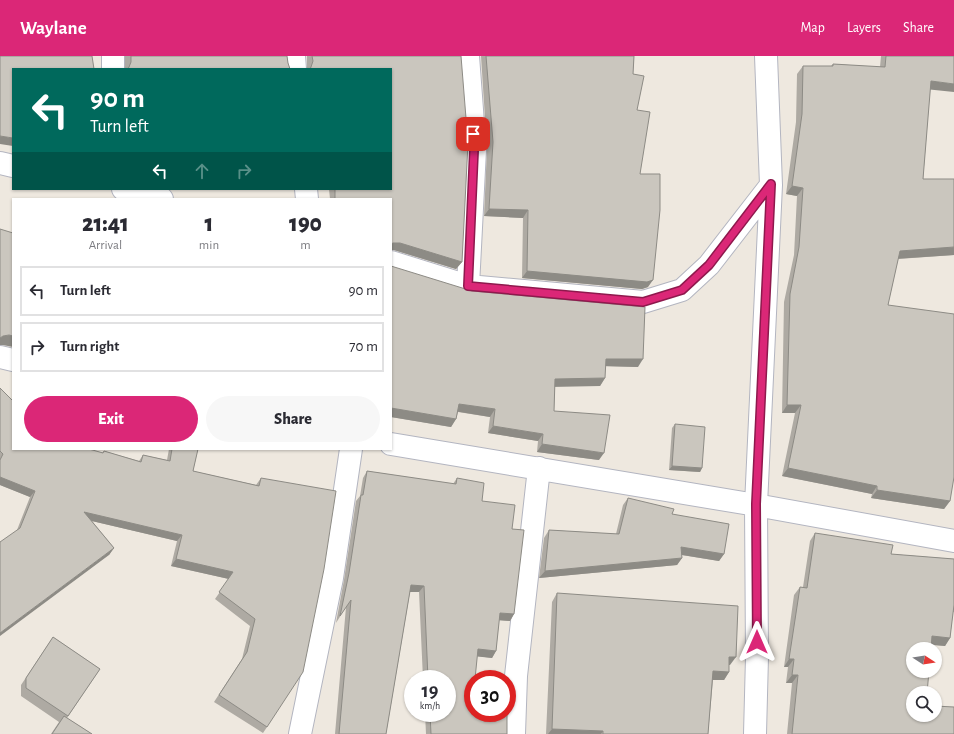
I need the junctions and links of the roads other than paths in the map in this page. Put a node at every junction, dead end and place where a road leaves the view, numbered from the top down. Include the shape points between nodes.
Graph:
1 (113, 56) edge
2 (294, 56) edge
3 (468, 56) edge
4 (766, 56) edge
5 (113, 68) edge
6 (295, 68) edge
7 (0, 163) edge
8 (12, 166) edge
9 (771, 184) junction
10 (128, 190) edge
11 (158, 198) edge
12 (392, 262) edge
13 (468, 286) junction
14 (0, 357) edge
15 (12, 360) edge
16 (392, 444) edge
17 (351, 450) edge
18 (538, 468) junction
19 (756, 504) junction
20 (954, 541) edge
21 (300, 734) edge
22 (514, 734) edge
23 (755, 734) edge

1 - 5 street
2 - 6 street
3 - 13 street via 474,150
4 - 9 street
7 - 8 street
9 - 13 street via 709,265 682,290 643,302
9 - 19 street
10 - 11 street
12 - 13 street
14 - 15 street
16 - 18 street
17 - 21 street via 332,578
18 - 19 street
18 - 22 street via 516,676
19 - 20 street
19 - 23 street

